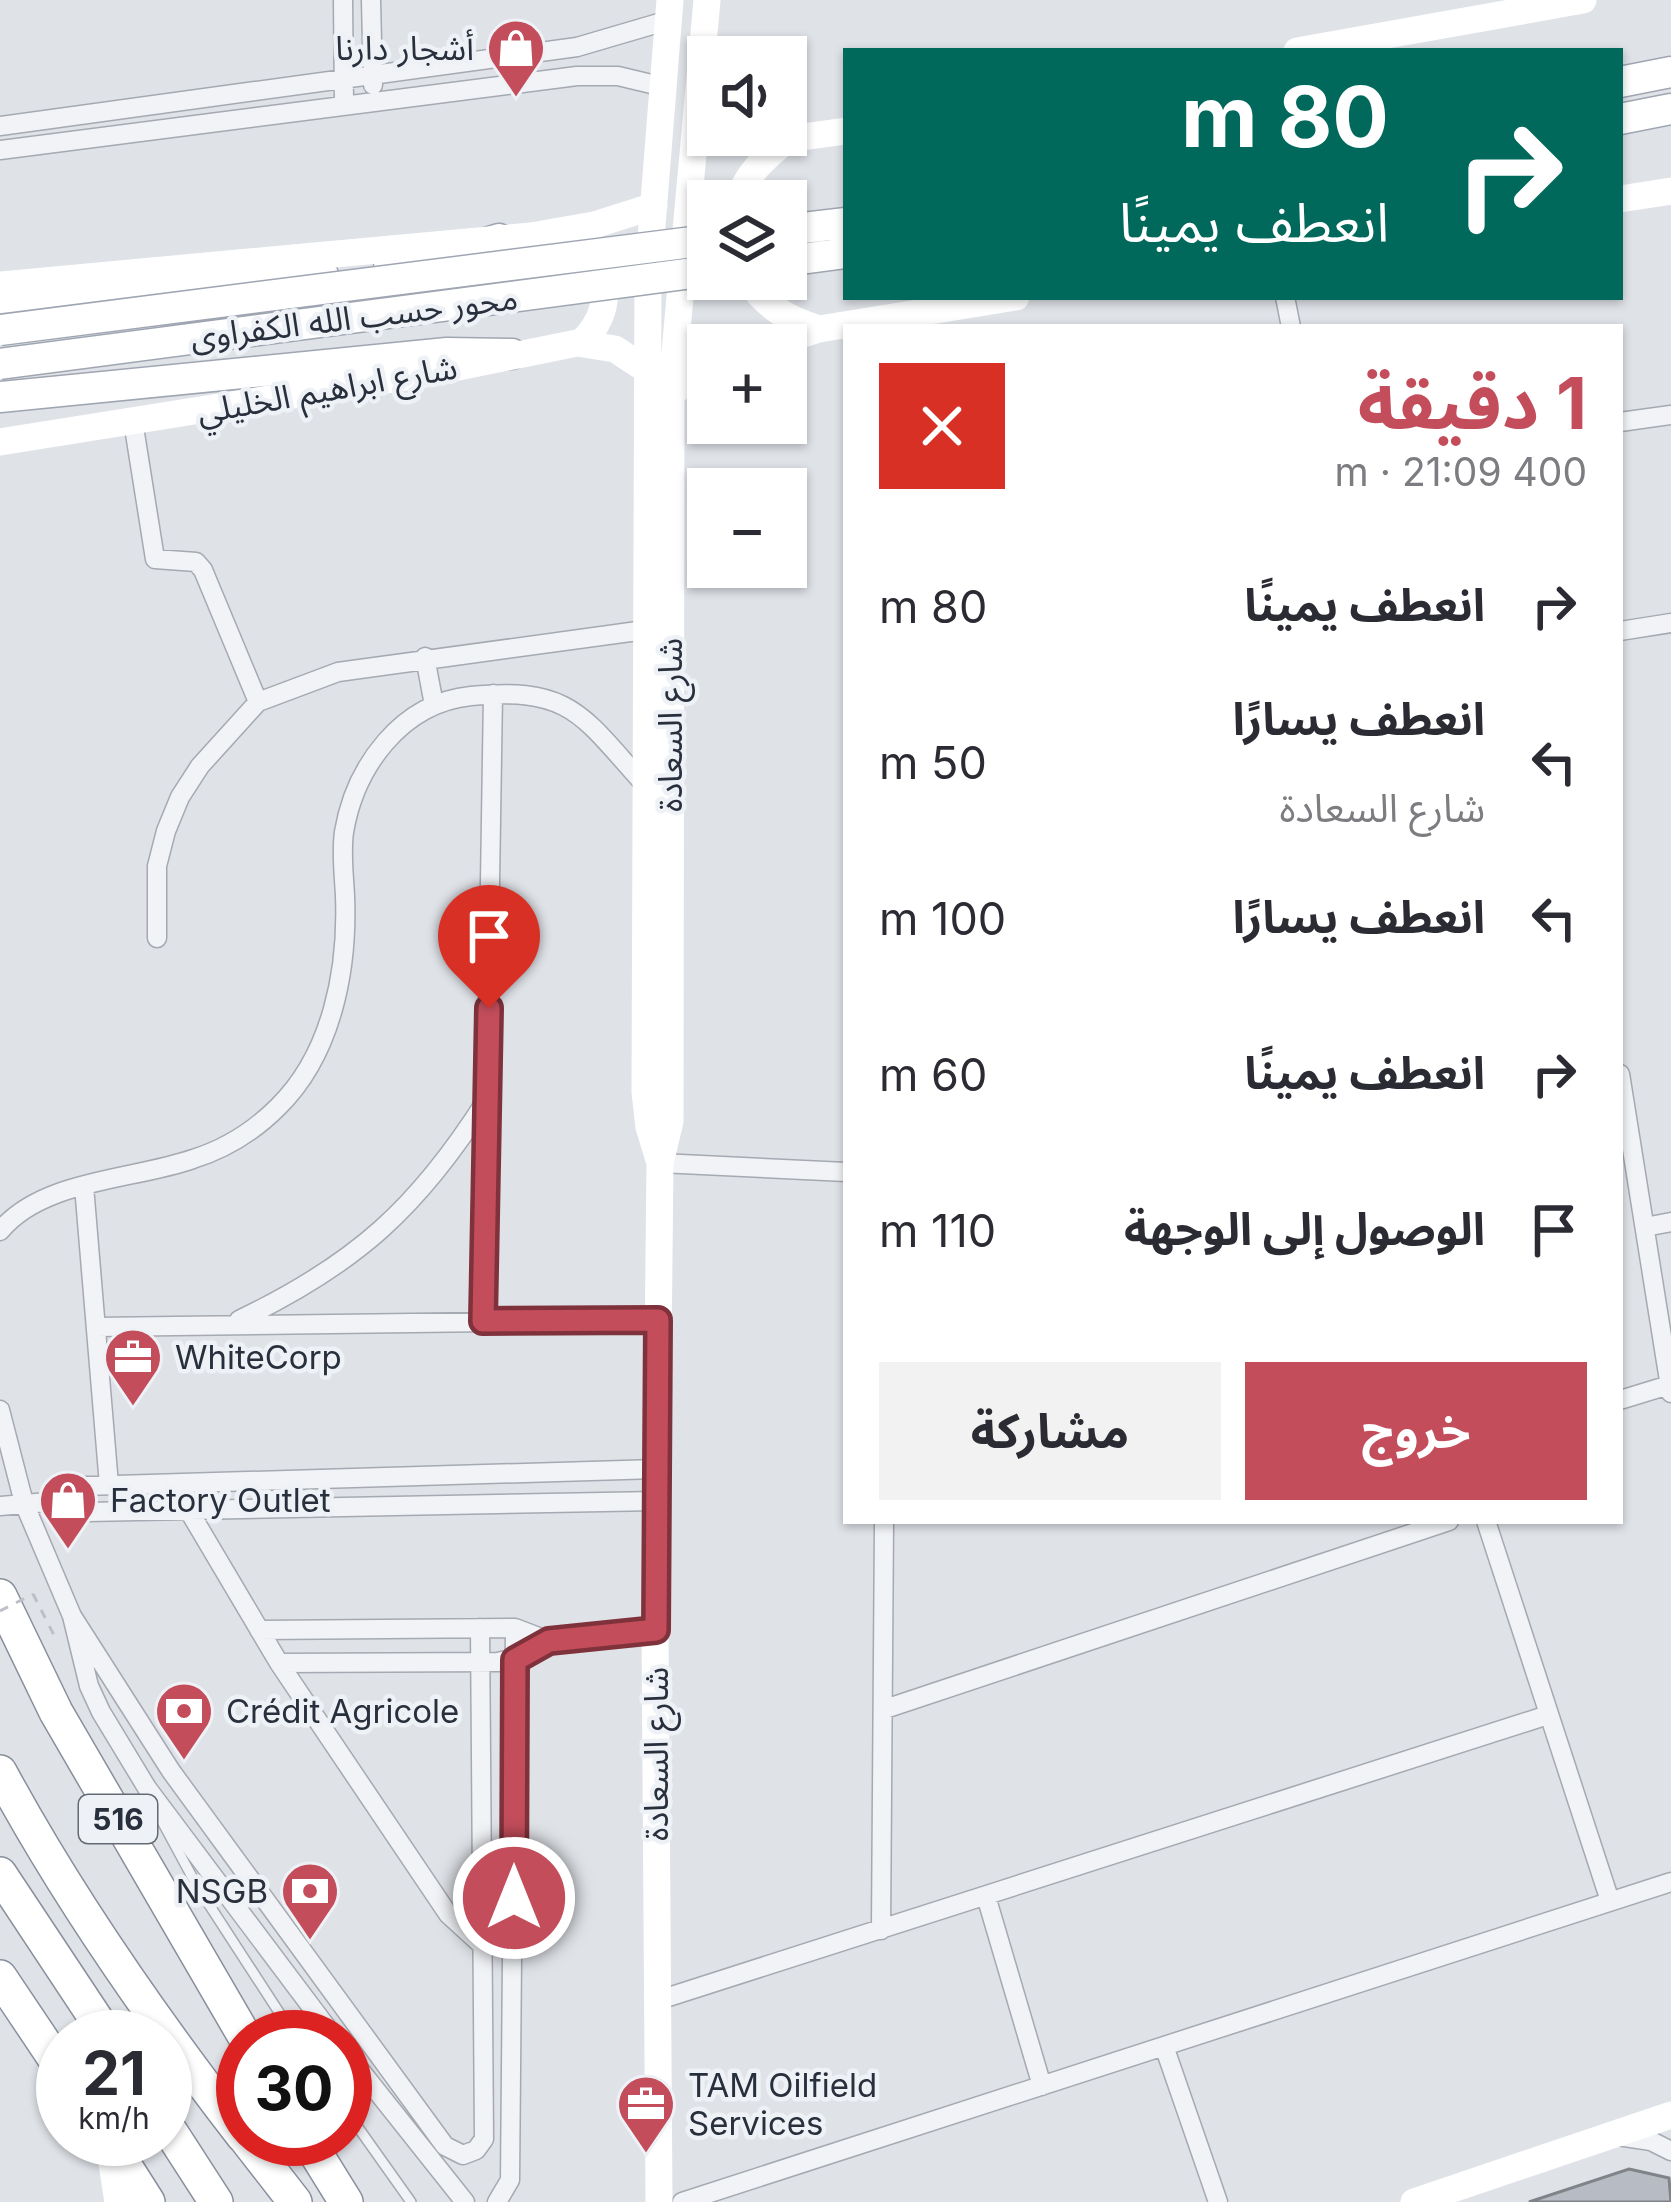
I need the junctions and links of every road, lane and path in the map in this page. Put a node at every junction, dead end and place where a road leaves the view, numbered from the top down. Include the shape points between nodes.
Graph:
1 (344, 0) edge
2 (370, 0) edge
3 (707, 0) edge
4 (1583, 0) edge
5 (670, 10) edge
6 (706, 36) edge
7 (1314, 48) edge
8 (372, 73) junction
9 (344, 77) junction
10 (664, 87) junction
11 (374, 101) junction
12 (344, 105) junction
13 (1664, 112) edge
14 (1623, 119) edge
15 (0, 126) edge
16 (843, 131) edge
17 (807, 134) edge
18 (0, 151) edge
19 (697, 156) edge
20 (1667, 196) edge
21 (1623, 200) edge
22 (654, 206) junction
23 (843, 223) edge
24 (807, 228) edge
25 (563, 230) junction
26 (499, 239) junction
27 (687, 243) edge
28 (843, 253) edge
29 (807, 258) edge
30 (687, 274) edge
31 (0, 285) edge
32 (762, 300) edge
33 (1000, 300) edge
34 (0, 305) edge
35 (876, 324) edge
36 (843, 327) edge
37 (819, 329) junction
38 (0, 330) edge
39 (807, 333) edge
40 (581, 344) junction
41 (512, 354) junction
42 (0, 364) edge
43 (647, 370) junction
44 (687, 377) edge
45 (671, 396) junction
46 (0, 397) edge
47 (1671, 415) edge
48 (133, 421) junction
49 (1623, 422) edge
50 (0, 442) edge
51 (1671, 623) edge
52 (645, 630) junction
53 (1623, 631) edge
54 (425, 657) junction
55 (493, 694) junction
56 (258, 702) junction
57 (434, 705) junction
58 (645, 785) junction
59 (157, 938) dead end
60 (1623, 1092) edge
61 (488, 1098) junction
62 (660, 1163) junction
63 (843, 1172) edge
64 (84, 1186) junction
65 (1671, 1222) edge
66 (1645, 1227) junction
67 (0, 1231) edge
68 (658, 1320) junction
69 (483, 1321) junction
70 (235, 1322) junction
71 (96, 1327) junction
72 (1670, 1389) edge
73 (1623, 1399) edge
74 (0, 1410) edge
75 (657, 1468) junction
76 (109, 1485) junction
77 (60, 1501) junction
78 (657, 1501) junction
79 (24, 1503) junction
80 (0, 1506) edge
81 (189, 1511) junction
82 (884, 1524) edge
83 (1440, 1524) edge
84 (1487, 1524) edge
85 (16, 1595) edge
86 (0, 1611) edge
87 (72, 1616) junction
88 (480, 1628) junction
89 (515, 1628) junction
90 (260, 1630) junction
91 (656, 1630) junction
92 (549, 1641) junction
93 (59, 1645) dead end
94 (515, 1660) junction
95 (279, 1663) junction
96 (479, 1663) junction
97 (885, 1708) junction
98 (1548, 1714) junction
99 (0, 1772) edge
100 (147, 1788) junction
101 (0, 1874) edge
102 (1671, 1882) edge
103 (986, 1896) junction
104 (1610, 1901) junction
105 (881, 1930) junction
106 (482, 1945) junction
107 (514, 1946) junction
108 (301, 1954) junction
109 (281, 1969) junction
110 (0, 1977) edge
111 (656, 2001) junction
112 (90, 2010) edge
113 (229, 2010) edge
114 (278, 2010) edge
115 (313, 2010) edge
116 (36, 2031) edge
117 (1164, 2046) junction
118 (372, 2086) edge
119 (1042, 2086) junction
120 (216, 2101) edge
121 (1671, 2115) edge
122 (1617, 2136) junction
123 (372, 2147) edge
124 (1671, 2151) edge
125 (456, 2154) junction
126 (192, 2165) edge
127 (112, 2166) edge
128 (125, 2166) edge
129 (267, 2166) edge
130 (324, 2166) edge
131 (459, 2199) edge
132 (118, 2202) edge
133 (148, 2202) edge
134 (216, 2202) edge
135 (295, 2202) edge
136 (346, 2202) edge
137 (411, 2202) edge
138 (497, 2202) edge
139 (659, 2202) edge
140 (682, 2202) edge
141 (1218, 2202) edge
142 (1414, 2202) edge

1 - 9 street
2 - 8 street
3 - 6 street, شارع السعادة
4 - 7 street
5 - 8 street via 597,44
5 - 10 street, شارع السعادة
8 - 9 street
8 - 11 street
9 - 12 street
9 - 15 street
10 - 11 street via 577,76
10 - 22 street, شارع السعادة
11 - 12 street
12 - 18 street
13 - 14 main road
16 - 17 street
19 - 45 street, شارع السعادة
20 - 21 street
22 - 25 street
22 - 43 street, شارع السعادة
23 - 24 main road
25 - 26 street
25 - 40 street via 595,256 605,282 598,322
26 - 31 street
26 - 34 main road via 364,271
27 - 38 main road, محور حسب الله الكفراوى, bridge
28 - 29 main road
30 - 42 main road, محور حسب الله الكفراوى, bridge
32 - 37 street via 788,320
33 - 35 street
36 - 37 street
37 - 39 street
40 - 41 street, شارع ابراهيم الخليلي
40 - 43 street, شارع ابراهيم الخليلي via 615,349
41 - 46 main road via 447,353
41 - 48 street, شارع ابراهيم الخليلي
43 - 52 street, شارع السعادة
44 - 45 street
45 - 62 street, شارع السعادة via 670,1121
47 - 49 street
48 - 50 street, شارع ابراهيم الخليلي
48 - 56 street via 155,559 196,562 203,570
51 - 53 street
52 - 54 street
52 - 58 street, شارع السعادة
54 - 56 street via 338,672
54 - 57 street
55 - 57 street
55 - 58 street via 578,711
55 - 61 street
56 - 59 street via 200,766 166,831
57 - 64 street via 393,733 356,791 344,835 335,994 323,1039 297,1085 260,1123 215,1151
58 - 62 street, شارع السعادة via 645,1092
60 - 66 street
61 - 69 street
61 - 70 street via 436,1174 355,1255
62 - 63 street
62 - 68 street, شارع السعادة
64 - 67 street via 32,1205
64 - 71 street
65 - 66 street
66 - 72 street
68 - 69 street
68 - 75 street, شارع السعادة
69 - 70 street
70 - 71 street
71 - 76 street
72 - 73 street
74 - 79 street
75 - 76 street
75 - 78 street, شارع السعادة
76 - 77 street via 83,1486
77 - 79 street
77 - 81 street via 86,1512
78 - 81 street
78 - 91 street, شارع السعادة
79 - 80 street
79 - 87 street
81 - 90 street
82 - 97 street
83 - 97 street
84 - 98 street
85 - 86 path, bridge
85 - 93 path
85 - 113 highway, 516 via 56,1712
87 - 100 street via 95,1699
87 - 108 street
88 - 89 street
88 - 90 street
88 - 96 street
89 - 92 street
89 - 94 street
90 - 95 street
91 - 92 street
91 - 111 street, شارع السعادة
92 - 94 street
94 - 96 street
94 - 107 street
95 - 96 street
95 - 106 street via 448,1913
96 - 106 street
97 - 105 street
98 - 103 street
98 - 104 street
99 - 120 highway, 516 via 79,1904
100 - 109 street
100 - 114 lane via 178,1853
101 - 112 highway
102 - 104 street
103 - 105 street
103 - 119 street
104 - 117 street
105 - 111 street
106 - 107 street
106 - 125 street via 484,2139
107 - 138 street via 510,2180
108 - 109 street
108 - 125 street
109 - 115 street
110 - 116 highway
111 - 139 street, شارع السعادة
117 - 119 street
117 - 141 street
118 - 131 street
119 - 140 street
121 - 122 street
122 - 124 street
122 - 142 street
123 - 137 lane
125 - 131 lane
126 - 134 highway
127 - 132 street
128 - 133 highway
129 - 135 highway, 516
130 - 136 highway

